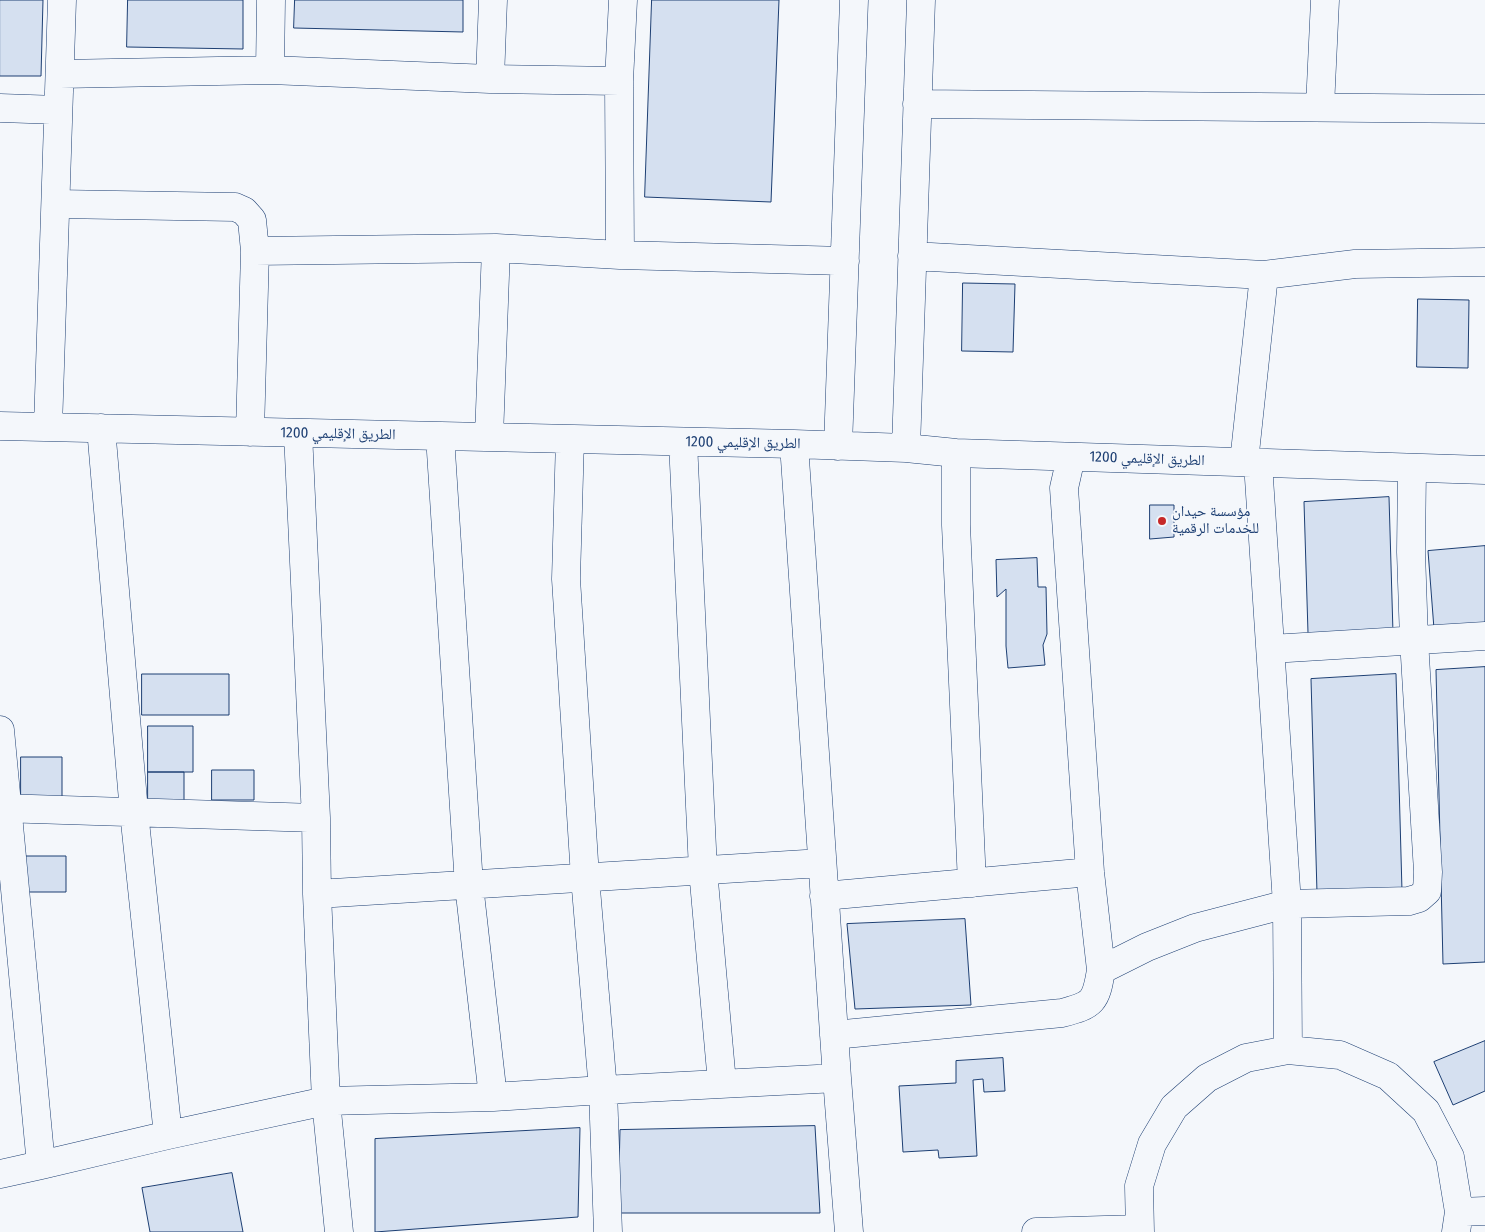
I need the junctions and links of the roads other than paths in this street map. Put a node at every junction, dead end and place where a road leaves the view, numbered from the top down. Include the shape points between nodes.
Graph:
1 (62, 0) edge
2 (271, 0) edge
3 (492, 0) edge
4 (623, 0) edge
5 (854, 0) edge
6 (921, 0) edge
7 (1325, 0) edge
8 (270, 70) junction
9 (60, 74) junction
10 (490, 79) junction
11 (620, 81) junction
12 (917, 104) junction
13 (0, 108) edge
14 (1320, 108) junction
15 (1485, 109) edge
16 (58, 110) junction
17 (56, 204) junction
18 (496, 248) junction
19 (255, 251) junction
20 (620, 255) junction
21 (912, 256) junction
22 (846, 261) junction
23 (1485, 262) edge
24 (1264, 275) junction
25 (0, 426) edge
26 (48, 426) junction
27 (101, 428) junction
28 (250, 432) junction
29 (298, 433) junction
30 (440, 436) junction
31 (490, 437) junction
32 (570, 439) junction
33 (683, 442) junction
34 (794, 444) junction
35 (838, 446) junction
36 (906, 448) junction
37 (956, 453) junction
38 (1071, 457) junction
39 (1251, 463) junction
40 (1412, 469) junction
41 (1485, 470) edge
42 (1485, 636) edge
43 (1414, 640) junction
44 (1271, 649) junction
45 (0, 730) edge
46 (4, 808) edge
47 (134, 812) junction
48 (316, 818) junction
49 (822, 863) junction
50 (703, 870) junction
51 (1090, 872) junction
52 (585, 877) junction
53 (972, 883) junction
54 (469, 885) junction
55 (317, 894) junction
56 (824, 896) junction
57 (1287, 904) junction
58 (1101, 970) junction
59 (834, 1035) junction
60 (1288, 1050) junction
61 (837, 1078) junction
62 (722, 1083) junction
63 (603, 1090) junction
64 (493, 1097) junction
65 (326, 1101) junction
66 (168, 1135) junction
67 (41, 1166) junction
68 (0, 1174) edge
69 (1467, 1218) edge
70 (1139, 1231) edge
71 (339, 1232) edge
72 (608, 1232) edge
73 (849, 1232) edge
74 (1036, 1232) edge

1 - 9 street
2 - 8 street
3 - 10 street
4 - 11 street
5 - 22 street
6 - 12 street
7 - 14 street
8 - 9 street
8 - 10 street
9 - 16 street
10 - 11 street
11 - 20 street
12 - 14 street
12 - 21 street
13 - 16 street
14 - 15 street
16 - 17 street
17 - 19 street via 235,207 252,220
17 - 26 street
18 - 19 street
18 - 20 street
18 - 31 street
19 - 28 street
20 - 22 street
21 - 24 street
21 - 36 street
22 - 35 street
23 - 24 street via 1355,264
24 - 39 street
25 - 26 street, الطريق الإقليمي 1200
26 - 27 street, الطريق الإقليمي 1200
27 - 28 street, الطريق الإقليمي 1200
27 - 47 street
28 - 29 street, الطريق الإقليمي 1200
29 - 30 street, الطريق الإقليمي 1200
29 - 48 street
30 - 31 street, الطريق الإقليمي 1200
30 - 54 street
31 - 32 street, الطريق الإقليمي 1200
32 - 33 street, الطريق الإقليمي 1200
32 - 52 street via 566,579
33 - 34 street, الطريق الإقليمي 1200
33 - 50 street
34 - 35 street, الطريق الإقليمي 1200
34 - 49 street
35 - 36 street, الطريق الإقليمي 1200
36 - 37 street, الطريق الإقليمي 1200
37 - 38 street, الطريق الإقليمي 1200
37 - 53 street via 956,525
38 - 39 street, الطريق الإقليمي 1200
38 - 51 street via 1064,488
39 - 40 street, الطريق الإقليمي 1200
39 - 44 street
40 - 41 street, الطريق الإقليمي 1200
40 - 43 street
42 - 43 street
43 - 44 street
43 - 57 street via 1427,891 1409,901
44 - 57 street
45 - 46 street
46 - 47 street
46 - 67 street
47 - 48 street
47 - 66 street
48 - 55 street
49 - 50 street
49 - 56 street
50 - 52 street
50 - 62 street
51 - 53 street
51 - 58 street
52 - 54 street
52 - 63 street
53 - 56 street
54 - 55 street
54 - 64 street
55 - 65 street
56 - 59 street
57 - 58 street via 1195,928
57 - 60 street
58 - 59 street via 1093,1000 1082,1008
59 - 61 street
60 - 69 street via 1340,1055 1388,1076 1426,1111 1450,1157
60 - 70 street via 1246,1058 1206,1078 1174,1107 1152,1144 1139,1186
61 - 62 street
61 - 73 street
62 - 63 street
63 - 64 street
63 - 72 street
64 - 65 street
65 - 66 street
65 - 71 street
66 - 67 street
67 - 68 street
70 - 74 street

